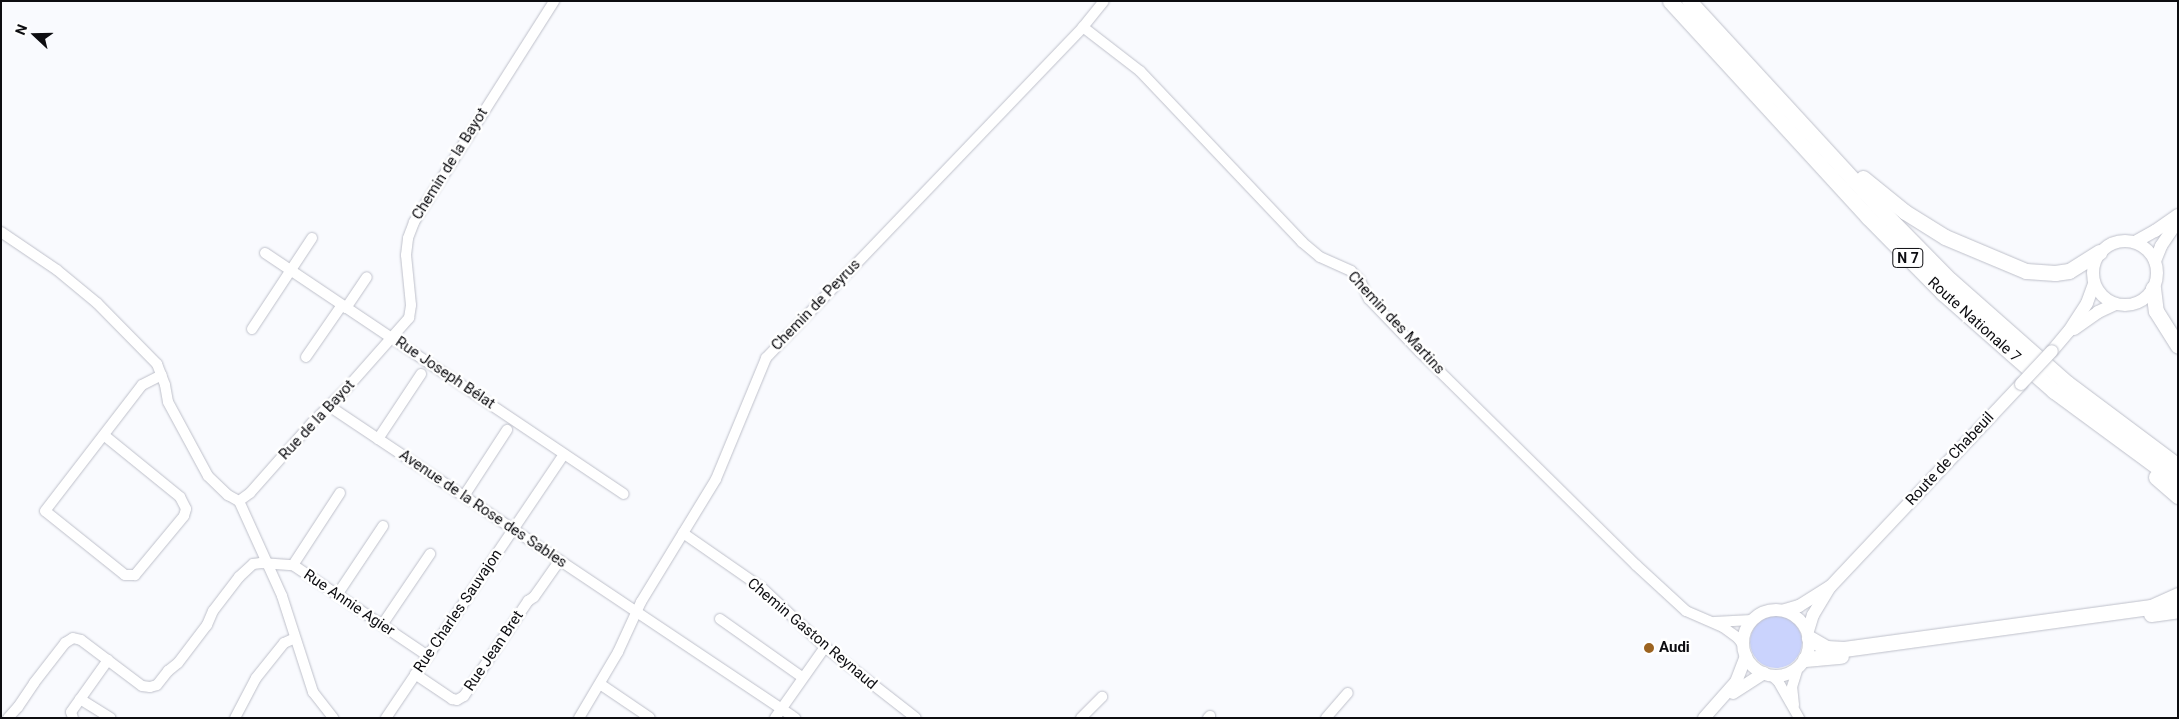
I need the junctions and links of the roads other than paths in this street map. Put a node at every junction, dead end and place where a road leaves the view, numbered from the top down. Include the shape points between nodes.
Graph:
1 (554, 1) edge
2 (1104, 1) edge
3 (1670, 1) edge
4 (1689, 1) edge
5 (1083, 27) junction
6 (1819, 143) junction
7 (2178, 214) edge
8 (2178, 221) edge
9 (1, 232) edge
10 (312, 238) dead end
11 (2135, 242) junction
12 (2100, 252) junction
13 (265, 253) dead end
14 (2155, 261) junction
15 (291, 270) junction
16 (366, 276) dead end
17 (2094, 284) junction
18 (2153, 288) junction
19 (2115, 304) junction
20 (344, 306) junction
21 (252, 330) dead end
22 (2069, 332) junction
23 (392, 338) junction
24 (2178, 346) edge
25 (306, 357) dead end
26 (421, 374) dead end
27 (162, 375) junction
28 (329, 406) junction
29 (507, 430) dead end
30 (105, 436) junction
31 (378, 439) junction
32 (564, 454) junction
33 (2143, 458) junction
34 (2178, 466) edge
35 (2178, 482) edge
36 (340, 493) dead end
37 (624, 494) dead end
38 (464, 496) junction
39 (2178, 496) edge
40 (239, 501) junction
41 (383, 526) dead end
42 (513, 529) junction
43 (683, 532) junction
44 (430, 554) dead end
45 (560, 560) junction
46 (267, 563) junction
47 (293, 565) junction
48 (1830, 587) junction
49 (337, 595) junction
50 (2178, 595) edge
51 (1785, 610) junction
52 (2178, 610) edge
53 (638, 612) junction
54 (720, 619) dead end
55 (1752, 620) junction
56 (1708, 622) junction
57 (382, 625) junction
58 (1809, 635) junction
59 (295, 638) junction
60 (825, 647) junction
61 (1745, 650) junction
62 (428, 656) junction
63 (108, 660) junction
64 (1802, 663) junction
65 (415, 674) junction
66 (1768, 674) junction
67 (802, 677) junction
68 (600, 684) junction
69 (1348, 693) dead end
70 (1102, 697) dead end
71 (80, 699) junction
72 (1715, 707) junction
73 (781, 708) junction
74 (1797, 715) edge
75 (8, 718) edge
76 (73, 718) edge
77 (110, 718) edge
78 (235, 718) edge
79 (333, 718) edge
80 (386, 718) edge
81 (580, 718) edge
82 (650, 718) edge
83 (775, 718) edge
84 (795, 718) edge
85 (916, 718) edge
86 (1081, 718) edge
87 (1326, 718) edge
88 (1704, 718) edge

1 - 23 street, Chemin de la Bayot via 414,222 406,255 411,312
2 - 5 street, Chemin de Peyrus
3 - 33 highway, Route Nationale 7 / N 7 via 1868,217 1943,292 2054,391
4 - 6 highway, Route Nationale 7 / N 7
5 - 43 street, Chemin de Peyrus via 771,351 716,478
5 - 56 street, Chemin des Martins via 1140,71 1302,242 1320,257 1351,271 1360,280 1369,299 1420,352 1636,565 1686,611
6 - 12 highway via 1929,228 2011,266 2037,273 2055,273 2078,267
6 - 34 highway, Route Nationale 7 / N 7 via 1917,247 1983,311 2067,383
7 - 11 main road
8 - 14 main road
9 - 27 street via 57,270 97,303 149,354
10 - 15 street
11 - 12 main road via 2116,241
11 - 14 main road via 2147,249
12 - 17 main road via 2093,268
13 - 15 street, Rue Joseph Bélat
14 - 18 main road via 2157,270
15 - 20 street, Rue Joseph Bélat
15 - 21 street
16 - 20 street
17 - 19 main road via 2102,296
17 - 22 main road via 2087,303
18 - 19 main road via 2137,303
18 - 24 highway via 2156,311
19 - 22 main road
20 - 23 street, Rue Joseph Bélat
20 - 25 street
22 - 48 main road, Route de Chabeuil, bridge
23 - 28 street, Rue de la Bayot
23 - 32 street, Rue Joseph Bélat
26 - 31 street
27 - 30 street via 142,385
27 - 40 street via 168,402 208,476
28 - 31 street, Avenue de la Rose des Sables
28 - 40 street, Rue de la Bayot
29 - 38 street
30 - 30 street via 45,512 125,575 131,576 139,573 184,516 186,509 180,497
31 - 38 street, Avenue de la Rose des Sables
32 - 37 street, Rue Joseph Bélat
32 - 42 street, Rue Charles Sauvajon
33 - 35 highway, Route Nationale 7 / N 7
33 - 39 highway via 2150,473
36 - 47 street
38 - 42 street, Avenue de la Rose des Sables
40 - 46 street
41 - 49 street
42 - 45 street, Avenue de la Rose des Sables
42 - 62 street, Rue Charles Sauvajon
43 - 53 street, Chemin de Peyrus
43 - 60 street, Chemin Gaston Reynaud via 762,588
44 - 57 street
45 - 53 street, Avenue de la Rose des Sables
45 - 65 street, Rue Jean Bret via 464,696 452,699
46 - 47 street, Rue Annie Agier
46 - 59 street via 282,596
46 - 63 street via 254,564 239,576 213,611 207,625 157,684 142,686
47 - 49 street, Rue Annie Agier
48 - 51 main road
48 - 58 main road via 1813,615
49 - 57 street, Rue Annie Agier
50 - 58 highway via 2151,607 1844,649 1826,648
51 - 55 main road via 1767,610
51 - 58 main road via 1794,614
52 - 64 highway
53 - 68 street, Chemin de Peyrus
53 - 73 street, Avenue de la Rose des Sables
54 - 67 street
55 - 56 street, Chemin des Martins
55 - 61 main road via 1744,636
56 - 61 street, Chemin des Martins via 1731,632
57 - 62 street, Rue Annie Agier
58 - 64 main road via 1809,649
59 - 78 street via 284,643 256,678
59 - 79 street via 313,692
60 - 67 street
60 - 85 street, Chemin Gaston Reynaud
61 - 66 main road via 1750,663
61 - 72 main road via 1736,682
62 - 65 street, Rue Charles Sauvajon
63 - 71 street
63 - 75 street via 81,640 73,638 65,643
64 - 66 main road via 1789,673
64 - 74 street via 1792,687
65 - 80 street, Rue Charles Sauvajon
66 - 72 main road via 1746,683
66 - 74 street via 1778,681
67 - 73 street
68 - 81 street, Chemin de Peyrus
68 - 82 street
69 - 87 street
70 - 86 street
71 - 76 street via 71,712
71 - 77 street
72 - 88 main road
73 - 83 street
73 - 84 street, Avenue de la Rose des Sables

